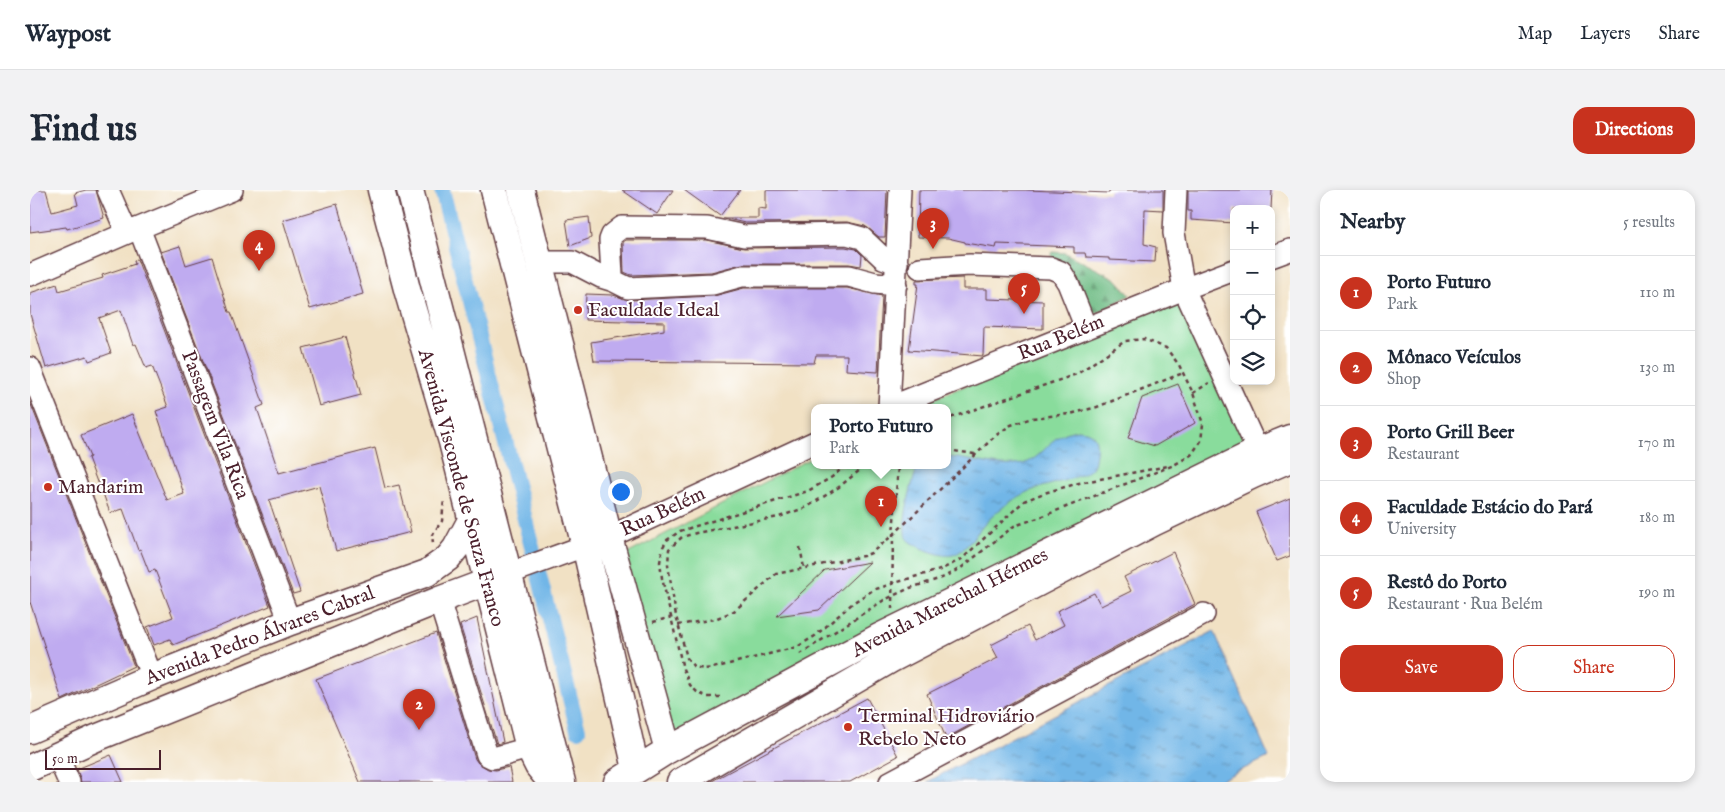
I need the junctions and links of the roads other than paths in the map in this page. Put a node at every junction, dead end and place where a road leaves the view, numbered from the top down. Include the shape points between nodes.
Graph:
1 (108, 190) edge
2 (232, 190) edge
3 (380, 190) edge
4 (410, 190) edge
5 (494, 190) edge
6 (521, 190) edge
7 (900, 190) edge
8 (1176, 190) edge
9 (133, 230) junction
10 (1290, 250) edge
11 (1275, 256) edge
12 (540, 262) junction
13 (897, 264) junction
14 (920, 268) dead end
15 (1230, 271) edge
16 (30, 275) edge
17 (614, 281) junction
18 (896, 285) junction
19 (1184, 288) junction
20 (408, 293) junction
21 (1086, 328) junction
22 (454, 359) junction
23 (30, 368) edge
24 (888, 404) edge
25 (898, 404) edge
26 (1290, 438) edge
27 (811, 444) edge
28 (1258, 451) junction
29 (1290, 460) edge
30 (471, 520) junction
31 (609, 537) junction
32 (585, 547) junction
33 (507, 574) junction
34 (439, 600) junction
35 (1204, 614) dead end
36 (290, 622) junction
37 (887, 637) junction
38 (152, 677) junction
39 (30, 730) edge
40 (96, 738) junction
41 (529, 748) junction
42 (668, 750) junction
43 (30, 768) edge
44 (627, 776) edge
45 (551, 782) edge
46 (562, 782) edge
47 (680, 782) edge
48 (890, 782) edge

1 - 9 street, Passagem Vila Rica
2 - 9 street
3 - 20 main road, Avenida Visconde de Souza Franco
4 - 22 main road, Avenida Visconde de Souza Franco
5 - 32 main road
6 - 12 main road
7 - 13 street
8 - 19 street via 1174,233
9 - 16 street
9 - 36 street, Passagem Vila Rica
10 - 11 street
12 - 17 street via 572,262
12 - 31 main road
13 - 17 street via 883,258 862,238 847,234 744,236 707,228 622,228 610,240
13 - 18 street
14 - 21 street via 970,265 1051,268 1061,272 1068,283
15 - 19 street, Rua Belém
17 - 18 street via 628,288 713,284 742,276 849,276
18 - 24 street
19 - 21 street, Rua Belém
19 - 28 street
20 - 22 main road
20 - 30 main road, Avenida Visconde de Souza Franco via 452,442
21 - 25 street, Rua Belém
22 - 33 main road, Avenida Visconde de Souza Franco
23 - 38 street
26 - 28 main road, Avenida Marechal Hérmes
27 - 31 street, Rua Belém
28 - 37 main road, Avenida Marechal Hérmes
29 - 37 main road, Avenida Marechal Hérmes
30 - 33 main road, Avenida Visconde de Souza Franco
30 - 36 main road, Avenida Pedro Álvares Cabral via 448,558 427,573
31 - 32 street, Rua Belém
31 - 42 main road
32 - 33 street, Rua Belém
32 - 44 main road
33 - 34 main road, Avenida Pedro Álvares Cabral
33 - 41 main road, Avenida Visconde de Souza Franco
33 - 46 main road, Avenida Visconde de Souza Franco
34 - 40 main road, Avenida Pedro Álvares Cabral
34 - 41 street via 487,755 493,758
35 - 48 street
36 - 38 main road, Avenida Pedro Álvares Cabral
37 - 42 main road, Avenida Marechal Hérmes
37 - 47 main road, Avenida Marechal Hérmes
38 - 39 main road, Avenida Pedro Álvares Cabral
38 - 40 main road via 153,689 148,697 108,714 99,724
40 - 43 main road, Avenida Pedro Álvares Cabral
41 - 45 main road, Avenida Visconde de Souza Franco
42 - 44 main road, Avenida Marechal Hérmes

